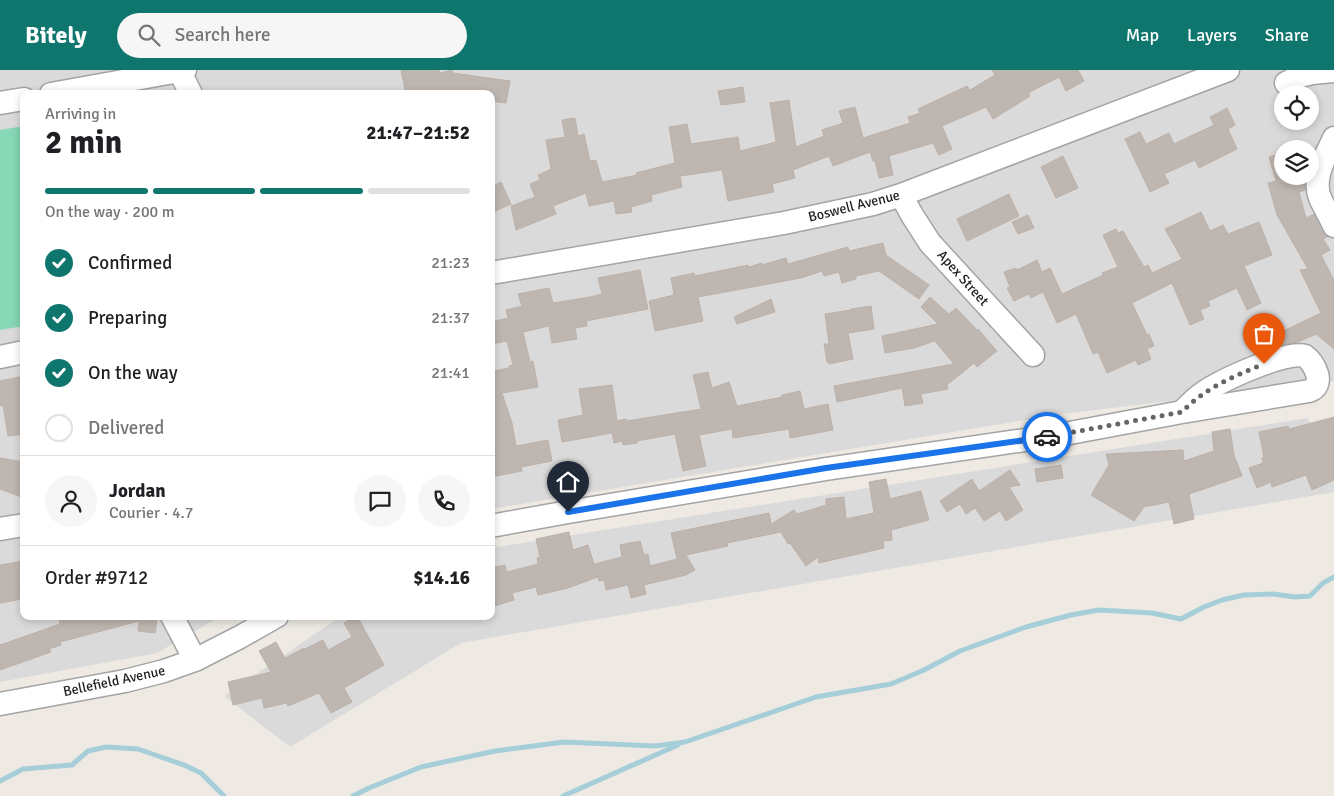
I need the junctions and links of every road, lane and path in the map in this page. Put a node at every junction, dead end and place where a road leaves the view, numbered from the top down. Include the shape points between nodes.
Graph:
1 (181, 70) edge
2 (1228, 70) edge
3 (1334, 71) edge
4 (1202, 75) edge
5 (1286, 83) dead end
6 (73, 90) edge
7 (189, 90) edge
8 (20, 100) edge
9 (0, 103) edge
10 (1334, 138) edge
11 (901, 195) junction
12 (1333, 223) edge
13 (495, 271) edge
14 (20, 353) edge
15 (1033, 355) dead end
16 (0, 357) edge
17 (1182, 412) junction
18 (495, 525) edge
19 (20, 526) edge
20 (0, 529) edge
21 (174, 620) edge
22 (270, 620) edge
23 (195, 660) junction
24 (0, 704) edge

1 - 6 street
1 - 7 street
2 - 4 street, Boswell Avenue
3 - 5 street via 1312,73
4 - 11 street, Boswell Avenue
8 - 9 street
10 - 12 street via 1318,178 1320,197
11 - 13 street, Boswell Avenue via 784,223
11 - 15 street, Apex Street via 930,243
14 - 16 street
17 - 17 street via 1310,391 1314,390 1318,378 1305,356 1285,357 1211,388
17 - 18 street via 1059,435 826,468
19 - 20 street
21 - 23 street
22 - 23 street, Bellefield Avenue
23 - 24 street, Bellefield Avenue via 125,681

